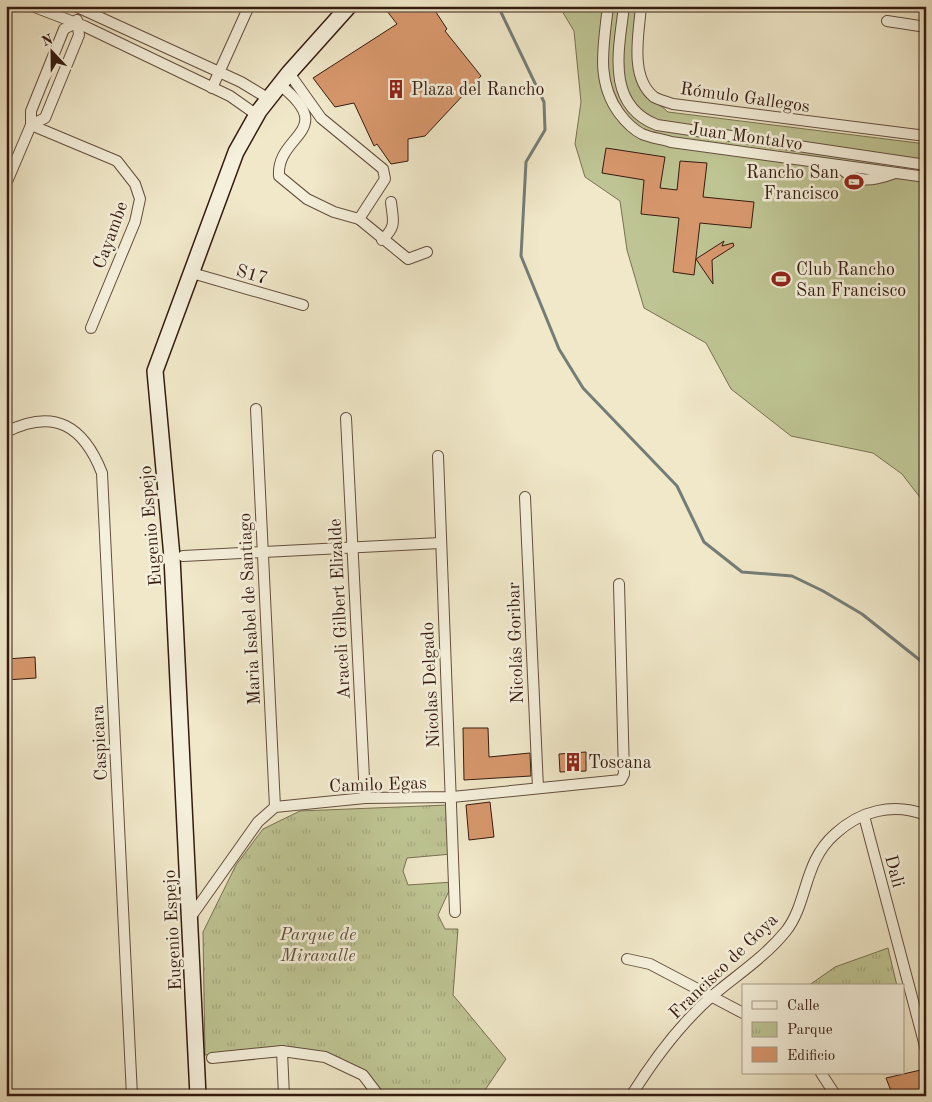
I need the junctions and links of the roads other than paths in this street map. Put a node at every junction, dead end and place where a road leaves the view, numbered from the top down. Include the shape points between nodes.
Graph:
1 (32, 6) edge
2 (249, 6) edge
3 (349, 6) edge
4 (608, 6) edge
5 (624, 6) edge
6 (641, 6) edge
7 (78, 8) edge
8 (887, 21) dead end
9 (76, 23) junction
10 (926, 27) edge
11 (161, 46) junction
12 (154, 60) junction
13 (219, 72) junction
14 (285, 79) junction
15 (619, 80) junction
16 (604, 81) junction
17 (212, 88) junction
18 (269, 99) junction
19 (257, 115) junction
20 (321, 118) junction
21 (306, 123) junction
22 (31, 125) junction
23 (926, 136) edge
24 (914, 163) junction
25 (926, 165) edge
26 (912, 174) junction
27 (926, 176) edge
28 (6, 184) edge
29 (391, 202) dead end
30 (359, 220) junction
31 (382, 240) junction
32 (427, 252) dead end
33 (192, 273) junction
34 (303, 305) dead end
35 (91, 328) dead end
36 (256, 409) dead end
37 (346, 418) dead end
38 (6, 432) edge
39 (438, 456) dead end
40 (525, 497) dead end
41 (440, 543) junction
42 (352, 547) junction
43 (262, 550) junction
44 (183, 556) dead end
45 (619, 584) dead end
46 (538, 788) junction
47 (365, 798) junction
48 (452, 798) junction
49 (275, 807) junction
50 (926, 814) edge
51 (864, 816) junction
52 (455, 912) dead end
53 (190, 918) junction
54 (627, 959) dead end
55 (712, 997) junction
56 (742, 1012) edge
57 (926, 1050) edge
58 (282, 1051) junction
59 (212, 1058) dead end
60 (822, 1074) edge
61 (132, 1096) edge
62 (198, 1096) edge
63 (284, 1096) edge
64 (379, 1096) edge
65 (631, 1096) edge
66 (836, 1096) edge

1 - 9 street
2 - 13 street
3 - 14 street, Eugenio Espejo
4 - 16 street, Juan Montalvo via 602,60
5 - 15 street, Juan Montalvo via 617,64
6 - 23 street, Rómulo Gallegos via 637,58 640,76 654,96 673,104
7 - 9 street
7 - 11 street
8 - 10 street
9 - 12 street
9 - 22 street via 64,29 31,112
9 - 22 street via 79,35 45,118
11 - 12 street
11 - 13 street
12 - 17 street
13 - 17 street
13 - 18 street
14 - 18 street, Eugenio Espejo
14 - 20 street
14 - 21 street via 304,110
15 - 16 street
15 - 24 street, Juan Montalvo via 635,111 657,125
16 - 26 street, Juan Montalvo via 626,123 641,133 671,142
17 - 19 street
18 - 19 street, Eugenio Espejo
19 - 33 street, Eugenio Espejo via 236,152
20 - 21 street
20 - 30 street via 383,169 385,179
21 - 30 street via 278,166 279,176 307,199
22 - 28 street
22 - 35 street, Cayambe via 117,161 135,184 140,199 135,222
24 - 25 street, Juan Montalvo
24 - 26 street
26 - 27 street, Juan Montalvo
29 - 31 street via 394,226
30 - 31 street
31 - 32 street via 408,259
33 - 34 street, S17
33 - 53 street, Eugenio Espejo via 155,371 172,556
36 - 43 street, Maria Isabel de Santiago
37 - 42 street, Araceli Gilbert Elizalde
38 - 61 street, Caspicara via 43,421 65,425 81,434 94,451 102,473
39 - 41 street, Nicolas Delgado
40 - 46 street, Nicolás Goribar
41 - 42 street
41 - 48 street, Nicolas Delgado
42 - 43 street
42 - 47 street, Araceli Gilbert Elizalde
43 - 44 street
43 - 49 street, Maria Isabel de Santiago
45 - 46 street, Camilo Egas via 624,774 621,780
46 - 48 street, Camilo Egas
47 - 48 street, Camilo Egas
47 - 49 street, Camilo Egas
48 - 52 street, Nicolas Delgado
49 - 53 street via 258,822
50 - 51 street, Francisco de Goya via 900,808
51 - 55 street, Francisco de Goya via 848,824 824,846 815,860 787,930 754,963
51 - 57 street, Dali
53 - 62 street, Eugenio Espejo
54 - 55 street via 650,964
55 - 56 street
55 - 65 street, Francisco de Goya via 683,1024 659,1053
58 - 59 street
58 - 63 street
58 - 64 street via 327,1058 363,1075
60 - 66 street

